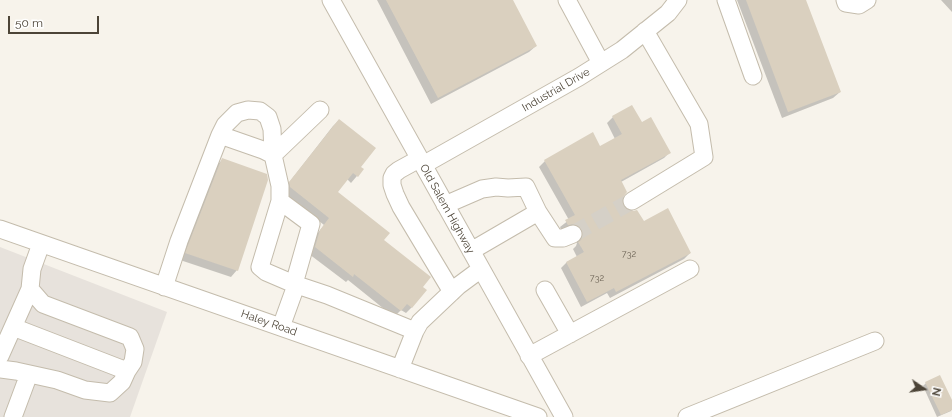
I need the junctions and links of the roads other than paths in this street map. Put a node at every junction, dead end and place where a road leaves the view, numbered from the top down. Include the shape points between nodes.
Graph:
1 (331, 0) edge
2 (567, 0) edge
3 (678, 0) edge
4 (726, 0) edge
5 (845, 0) edge
6 (867, 0) edge
7 (645, 31) junction
8 (601, 63) junction
9 (753, 76) dead end
10 (320, 110) dead end
11 (220, 136) junction
12 (273, 155) junction
13 (421, 162) junction
14 (280, 201) junction
15 (632, 201) tunnel mouth
16 (445, 204) junction
17 (538, 212) junction
18 (0, 229) edge
19 (573, 234) tunnel mouth
20 (41, 244) junction
21 (471, 251) junction
22 (481, 269) junction
23 (690, 269) dead end
24 (294, 284) junction
25 (164, 287) junction
26 (30, 289) junction
27 (545, 290) dead end
28 (452, 292) junction
29 (13, 327) junction
30 (281, 327) junction
31 (415, 331) junction
32 (570, 334) junction
33 (875, 341) dead end
34 (0, 356) edge
35 (529, 356) junction
36 (0, 369) edge
37 (400, 369) junction
38 (127, 371) junction
39 (29, 374) junction
40 (13, 417) edge
41 (538, 417) edge
42 (564, 417) edge
43 (687, 417) edge

1 - 13 street, Old Salem Highway
2 - 8 street
3 - 7 street, Industrial Drive via 668,13
4 - 9 street
5 - 6 street via 846,3 860,5
7 - 8 street, Industrial Drive
7 - 15 street via 700,124 704,157
8 - 13 street, Industrial Drive
10 - 12 street
11 - 12 street
11 - 12 street via 225,125 237,113 248,110 260,111 268,117 272,129
11 - 25 street
12 - 14 street via 280,186
13 - 16 street, Old Salem Highway
13 - 28 street, Industrial Drive via 399,170 392,178 392,185 401,207
14 - 24 street via 311,224
14 - 24 street via 260,267
16 - 17 street via 482,189 526,188
16 - 21 street, Old Salem Highway
17 - 19 street via 555,238
17 - 21 street
18 - 20 street, Haley Road
20 - 25 street, Haley Road
20 - 26 street via 32,269
21 - 22 street, Old Salem Highway
22 - 28 street
22 - 35 street, Old Salem Highway
23 - 32 street
24 - 30 street
24 - 31 street via 328,295
25 - 30 street, Haley Road
26 - 29 street
26 - 38 street via 42,304 130,337 135,349 133,362
27 - 32 street
28 - 31 street via 420,322
29 - 34 street
29 - 38 street
30 - 37 street, Haley Road
31 - 37 street
32 - 35 street
33 - 43 street
35 - 42 street, Old Salem Highway
36 - 39 street
37 - 41 street, Haley Road
38 - 39 street via 122,382 110,393 85,390
39 - 40 street

